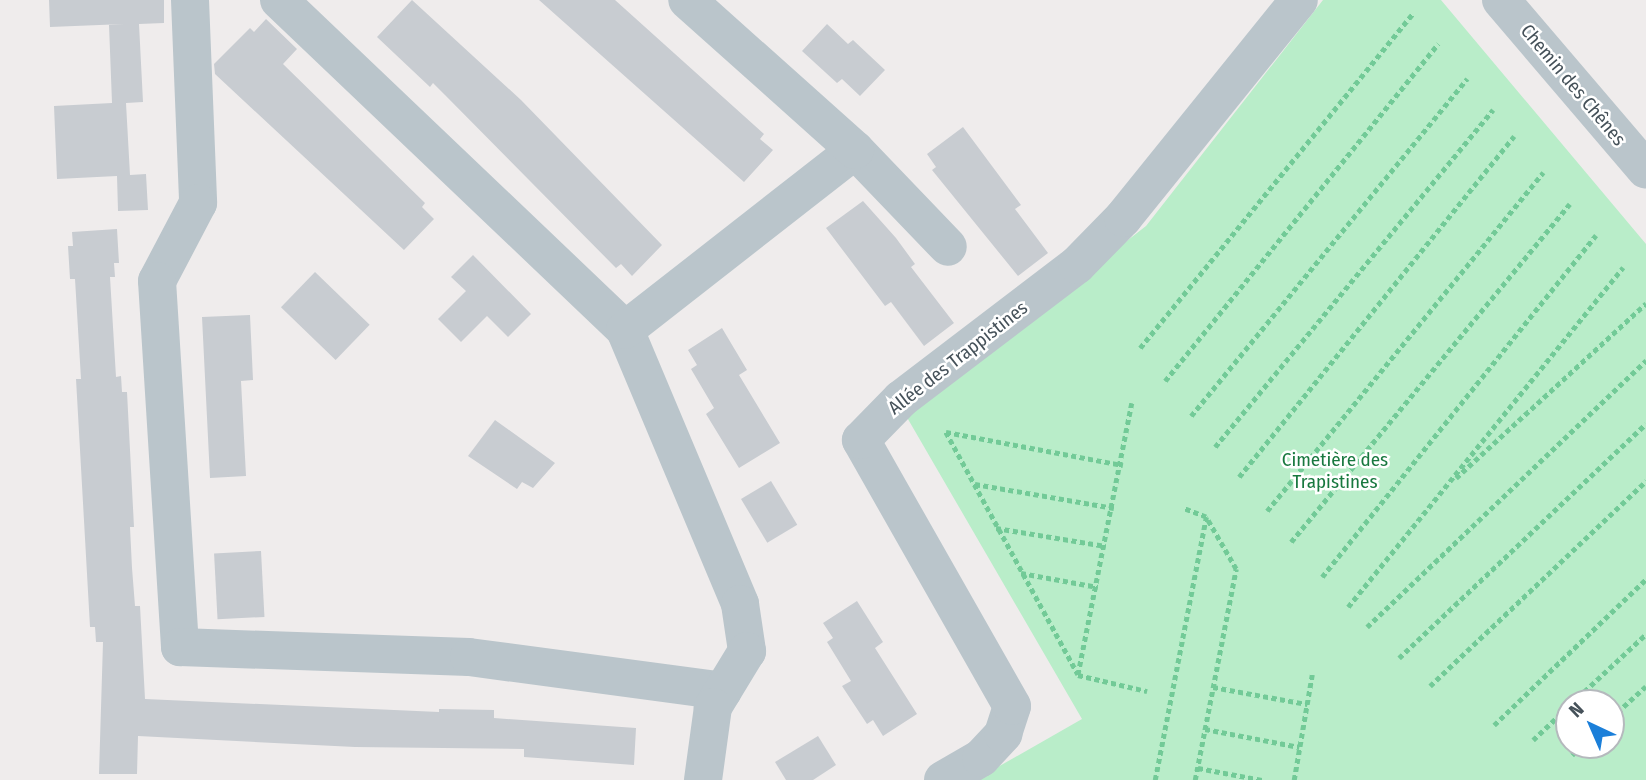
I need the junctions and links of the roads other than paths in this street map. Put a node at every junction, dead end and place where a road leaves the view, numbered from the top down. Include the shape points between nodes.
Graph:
1 (190, 0) edge
2 (279, 0) edge
3 (687, 0) edge
4 (1299, 0) edge
5 (1501, 0) edge
6 (855, 150) junction
7 (1646, 170) edge
8 (948, 247) dead end
9 (625, 330) junction
10 (723, 691) junction
11 (703, 780) edge
12 (943, 780) edge

1 - 10 street via 198,203 157,281 180,647 469,657
2 - 9 street
3 - 6 street
4 - 12 street, Allée des Trappistines via 1123,218 1077,265 901,398 861,440 1012,706 1003,734 981,758
5 - 7 street, Chemin des Chênes
6 - 8 street
6 - 9 street
9 - 10 street via 740,604 747,651
10 - 11 street via 713,707

